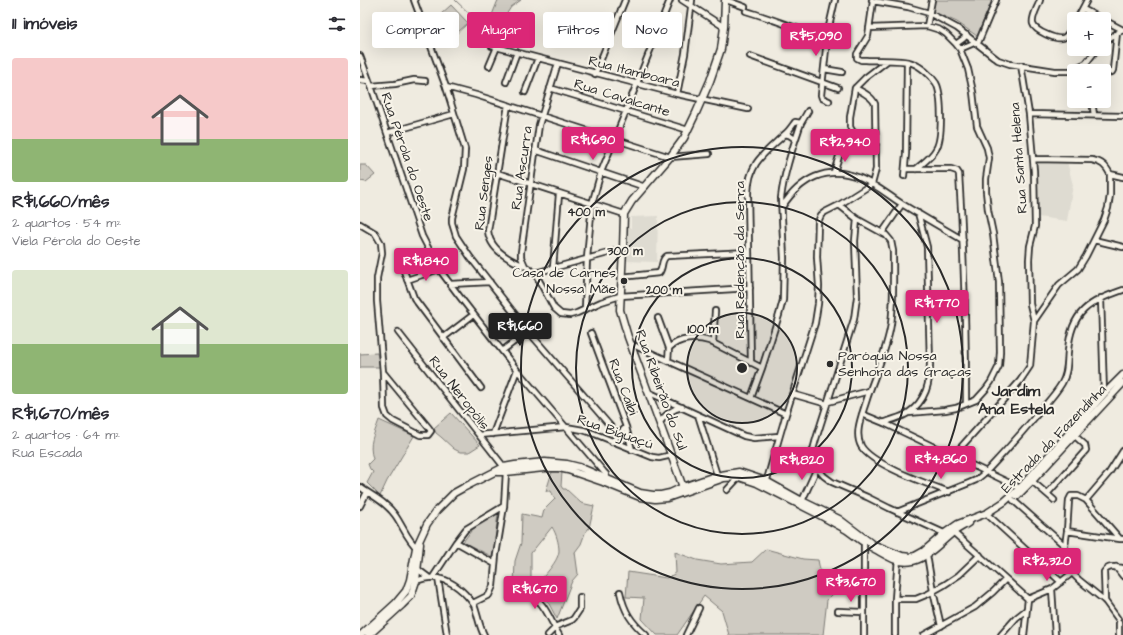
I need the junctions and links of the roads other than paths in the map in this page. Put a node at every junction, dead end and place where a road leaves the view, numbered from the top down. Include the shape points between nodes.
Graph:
1 (414, 0) edge
2 (625, 0) edge
3 (670, 0) edge
4 (682, 0) edge
5 (692, 0) edge
6 (726, 0) edge
7 (835, 0) edge
8 (932, 0) edge
9 (996, 0) edge
10 (1040, 0) edge
11 (1087, 0) edge
12 (872, 1) edge
13 (691, 6) junction
14 (1082, 9) junction
15 (1080, 12) edge
16 (1088, 12) edge
17 (929, 13) junction
18 (1111, 24) edge
19 (927, 26) junction
20 (724, 27) junction
21 (869, 28) junction
22 (1123, 30) edge
23 (1117, 33) junction
24 (967, 35) junction
25 (1067, 35) edge
26 (1111, 37) edge
27 (827, 38) junction
28 (977, 43) junction
29 (956, 44) junction
30 (960, 49) junction
31 (517, 52) junction
32 (360, 56) edge
33 (750, 56) dead end
34 (1092, 56) edge
35 (538, 58) junction
36 (887, 61) junction
37 (907, 62) junction
38 (558, 63) junction
39 (1086, 63) joint
40 (1020, 65) junction
41 (489, 66) dead end
42 (824, 69) junction
43 (842, 72) dead end
44 (1111, 72) edge
45 (595, 74) junction
46 (360, 80) edge
47 (425, 80) dead end
48 (506, 82) dead end
49 (823, 82) junction
50 (370, 83) junction
51 (637, 83) junction
52 (446, 87) junction
53 (550, 88) junction
54 (838, 88) dead end
55 (855, 88) junction
56 (525, 92) dead end
57 (677, 94) junction
58 (702, 100) junction
59 (829, 101) dead end
60 (508, 105) junction
61 (1093, 108) edge
62 (748, 109) dead end
63 (626, 111) junction
64 (808, 111) dead end
65 (454, 114) junction
66 (1029, 114) junction
67 (1094, 115) junction
68 (541, 116) junction
69 (1123, 116) edge
70 (801, 123) junction
71 (688, 130) junction
72 (387, 133) junction
73 (785, 134) junction
74 (614, 139) junction
75 (795, 139) junction
76 (876, 145) junction
77 (535, 150) junction
78 (841, 150) dead end
79 (709, 154) dead end
80 (670, 157) junction
81 (1033, 159) junction
82 (906, 169) junction
83 (916, 169) junction
84 (497, 172) junction
85 (600, 172) junction
86 (834, 172) junction
87 (1110, 174) junction
88 (904, 176) dead end
89 (1123, 177) edge
90 (531, 184) junction
91 (872, 184) junction
92 (645, 186) junction
93 (559, 194) junction
94 (592, 204) junction
95 (902, 204) junction
96 (839, 205) junction
97 (782, 207) junction
98 (624, 214) junction
99 (918, 214) junction
100 (857, 219) junction
101 (360, 224) edge
102 (882, 233) junction
103 (963, 240) junction
104 (1094, 240) junction
105 (1123, 247) edge
106 (623, 249) junction
107 (750, 252) junction
108 (587, 258) junction
109 (525, 266) junction
110 (552, 268) junction
111 (439, 269) junction
112 (404, 271) dead end
113 (535, 273) junction
114 (621, 277) junction
115 (407, 280) junction
116 (490, 282) junction
117 (450, 284) junction
118 (750, 288) junction
119 (1123, 290) edge
120 (620, 296) junction
121 (1101, 298) junction
122 (585, 309) junction
123 (715, 311) dead end
124 (473, 315) junction
125 (658, 318) dead end
126 (1034, 321) junction
127 (528, 331) junction
128 (398, 332) dead end
129 (591, 333) dead end
130 (443, 338) junction
131 (713, 343) junction
132 (631, 344) junction
133 (669, 348) junction
134 (502, 351) junction
135 (668, 360) junction
136 (751, 363) junction
137 (762, 368) junction
138 (517, 370) junction
139 (383, 372) junction
140 (1123, 376) edge
141 (1123, 383) edge
142 (481, 388) dead end
143 (870, 390) junction
144 (648, 392) junction
145 (792, 394) junction
146 (1104, 394) junction
147 (751, 398) junction
148 (828, 403) junction
149 (966, 404) junction
150 (916, 405) junction
151 (682, 407) junction
152 (925, 412) junction
153 (908, 413) junction
154 (786, 414) junction
155 (862, 414) junction
156 (698, 415) junction
157 (901, 416) junction
158 (660, 422) junction
159 (884, 423) junction
160 (566, 427) junction
161 (626, 427) junction
162 (895, 428) junction
163 (493, 434) junction
164 (479, 435) junction
165 (618, 435) junction
166 (1074, 435) junction
167 (779, 436) junction
168 (612, 442) junction
169 (632, 450) junction
170 (1123, 451) edge
171 (672, 456) junction
172 (953, 456) junction
173 (817, 468) junction
174 (505, 470) junction
175 (986, 472) junction
176 (717, 475) junction
177 (739, 477) junction
178 (604, 480) junction
179 (1032, 481) junction
180 (765, 484) junction
181 (928, 485) junction
182 (360, 487) edge
183 (1020, 488) junction
184 (683, 489) junction
185 (727, 490) dead end
186 (366, 492) junction
187 (948, 492) junction
188 (1047, 494) junction
189 (938, 496) junction
190 (1013, 500) junction
191 (1054, 500) dead end
192 (1086, 500) junction
193 (802, 501) junction
194 (360, 506) edge
195 (504, 506) junction
196 (906, 508) junction
197 (897, 512) junction
198 (988, 514) junction
199 (904, 515) junction
200 (1067, 531) junction
201 (949, 534) junction
202 (1122, 539) edge
203 (456, 542) junction
204 (864, 542) junction
205 (1065, 546) junction
206 (417, 549) junction
207 (927, 555) junction
208 (980, 555) junction
209 (898, 558) junction
210 (495, 564) junction
211 (1116, 567) junction
212 (418, 568) junction
213 (1123, 568) edge
214 (1072, 573) junction
215 (1123, 576) edge
216 (433, 577) junction
217 (1006, 579) junction
218 (416, 581) junction
219 (1061, 582) junction
220 (840, 584) dead end
221 (864, 586) junction
222 (522, 588) dead end
223 (1052, 589) junction
224 (933, 591) junction
225 (620, 592) dead end
226 (580, 597) dead end
227 (895, 599) junction
228 (1028, 599) junction
229 (1105, 602) junction
230 (473, 604) junction
231 (699, 608) dead end
232 (1026, 610) junction
233 (838, 611) dead end
234 (864, 612) junction
235 (1120, 624) edge
236 (941, 626) junction
237 (554, 628) junction
238 (361, 635) edge
239 (369, 635) edge
240 (447, 635) edge
241 (484, 635) edge
242 (548, 635) edge
243 (560, 635) edge
244 (646, 635) edge
245 (686, 635) edge
246 (864, 635) edge
247 (895, 635) edge
248 (924, 635) edge
249 (1000, 635) edge
250 (1024, 635) edge
251 (1055, 635) edge
252 (1119, 635) edge

1 - 52 street
2 - 45 street
3 - 51 street
4 - 13 street
5 - 13 street
6 - 20 main road
6 - 27 street via 805,32
7 - 27 street
8 - 17 street
9 - 28 street
10 - 25 street via 1034,17 1035,28 1060,38
11 - 14 street
12 - 17 street
12 - 21 street
13 - 20 street
13 - 57 street
14 - 15 street
14 - 16 street
17 - 19 street
17 - 24 street
18 - 22 street
19 - 21 street
19 - 29 street via 940,30
20 - 58 main road via 721,49
21 - 36 street via 868,36 857,58
22 - 23 street
23 - 26 street
23 - 44 street
24 - 28 street
24 - 29 street
27 - 42 street
28 - 30 street
28 - 40 street via 998,60
29 - 30 street
30 - 149 street via 968,69 977,126 989,158 986,191 998,269 1000,315 999,366 986,389 976,400
31 - 35 street, Rua Itamboara
31 - 41 street, Rua Itamboara via 495,46
31 - 48 street
32 - 50 street, Rua Pérola do Oeste
33 - 49 street
34 - 39 street
35 - 38 street, Rua Itamboara
35 - 56 street
36 - 37 street
36 - 55 street
37 - 82 street
37 - 83 street via 914,64 931,77 940,95 939,144 934,153
38 - 45 street, Rua Itamboara
38 - 53 street, Rua Ascurra
39 - 40 street via 1065,72
40 - 66 street, Rua Santa Helena
42 - 43 street
42 - 49 street
45 - 51 street, Rua Itamboara
46 - 50 street
47 - 50 street via 395,84
49 - 54 street
49 - 59 street via 821,97
50 - 72 street, Rua Pérola do Oeste
51 - 57 street, Rua Itamboara
51 - 63 street
52 - 60 street
52 - 65 street
53 - 63 street, Rua Cavalcante
53 - 68 street, Rua Ascurra
55 - 76 street via 874,101
55 - 76 street via 850,127 853,132
57 - 58 street, Rua Itamboara
58 - 62 street, Rua Itamboara
58 - 71 main road
60 - 68 street
60 - 84 street, Rua Senges
61 - 67 street
63 - 71 street, Rua Cavalcante
63 - 74 street
64 - 70 street, Rua Redenção da Serra
65 - 72 street
65 - 116 street via 465,157 452,223 462,246
66 - 67 street
66 - 81 street, Rua Santa Helena
67 - 69 street
68 - 74 street
68 - 77 street, Rua Ascurra
70 - 73 street, Rua Redenção da Serra via 795,122
70 - 75 street
71 - 80 main road
72 - 111 street, Rua Pérola do Oeste via 422,236
73 - 75 street
73 - 107 street, Rua Redenção da Serra via 761,157 752,170 748,189
74 - 80 street
74 - 85 street
75 - 97 street via 784,182
76 - 91 street via 876,169
77 - 85 street
77 - 90 street, Rua Ascurra
78 - 86 street
79 - 80 street
80 - 92 main road
81 - 87 street via 1098,161 1106,166
81 - 126 street, Rua Santa Helena via 1035,226 1029,260 1030,304
82 - 83 street
82 - 88 street
83 - 103 street via 951,169 959,174
84 - 90 street
84 - 109 street, Rua Senges via 488,236 490,242 502,254
85 - 92 street
85 - 94 street
86 - 91 street via 860,178
86 - 97 street via 810,179 786,200
87 - 89 street
87 - 104 street via 1108,208
90 - 93 street
90 - 109 street, Rua Ascurra via 521,252
91 - 95 street
91 - 96 street
92 - 98 main road
93 - 94 street
93 - 110 street
94 - 98 street
94 - 108 street
95 - 99 street
95 - 102 street
96 - 100 street
96 - 145 street via 821,214 818,222 819,286 815,323
97 - 137 street via 783,294
98 - 106 main road, Rua Ribeirão do Sul
99 - 103 street
99 - 150 street via 927,247 930,363 927,389
100 - 102 street
100 - 148 street via 857,297 854,320
101 - 139 street via 375,233 382,243 377,301
102 - 143 street via 889,238 893,251 891,324
103 - 149 street
104 - 105 street
104 - 126 street via 1082,264 1054,292
106 - 108 street
106 - 114 main road, Rua Ribeirão do Sul
107 - 114 street via 667,256 663,259 662,270 659,272
107 - 118 street, Rua Redenção da Serra
108 - 110 street
108 - 122 street
109 - 113 street
110 - 113 street
111 - 115 street
111 - 117 street, Rua Pérola do Oeste
112 - 115 street
113 - 122 street via 557,312 570,315
114 - 120 main road, Rua Ribeirão do Sul
115 - 130 street via 414,298
116 - 117 street
116 - 127 street
117 - 124 street, Rua Pérola do Oeste
118 - 120 street
118 - 136 street, Rua Redenção da Serra
119 - 121 street
120 - 122 street
120 - 132 main road, Rua Ribeirão do Sul via 621,316
121 - 146 street
121 - 175 street via 1086,308 1073,326 1065,377 1061,385
123 - 131 street
124 - 130 street
124 - 134 street, Rua Pérola do Oeste
125 - 133 street
126 - 172 street via 1030,366 1020,381
127 - 134 street
127 - 165 street
128 - 164 street, Rua Neropólis
129 - 161 street, Rua Caibi
130 - 142 street
131 - 133 street via 695,338 677,342
131 - 136 street
132 - 135 street
132 - 144 main road, Rua Ribeirão do Sul
133 - 135 street
134 - 138 street, Rua Pérola do Oeste
135 - 147 street
136 - 137 street
137 - 147 street
138 - 160 street, Rua Pérola do Oeste
138 - 163 street
139 - 139 street via 429,428 428,436 420,435 388,416 384,408
140 - 146 main road, Estrada da Fazendinha
141 - 166 main road, Estrada da Fazendinha
143 - 148 street
143 - 155 street
144 - 151 street
144 - 158 main road, Rua Ribeirão do Sul
145 - 148 street
145 - 154 street
146 - 183 main road, Estrada da Fazendinha
147 - 154 street
148 - 173 street via 813,450 813,461
149 - 152 street via 956,408
150 - 152 street
150 - 153 street
151 - 156 street
151 - 158 street via 671,411
152 - 153 street
153 - 157 street
154 - 167 street
155 - 159 street
155 - 181 street via 858,436 860,444 869,456
156 - 167 street via 744,436
156 - 176 street
157 - 159 street
157 - 162 street
158 - 171 main road, Rua Ribeirão do Sul
159 - 162 street
160 - 163 street, Rua Biguaçú
160 - 168 street, Rua Biguaçú via 583,430
160 - 178 street, Rua Pérola do Oeste via 606,474
161 - 165 street
161 - 169 street, Rua Caibi
162 - 172 street
163 - 164 street, Rua Biguaçú
164 - 174 street, Rua Neropólis
165 - 168 street
166 - 179 main road, Estrada da Fazendinha
166 - 188 street via 1085,445 1086,450
167 - 180 street
168 - 169 street, Rua Biguaçú
169 - 171 street, Rua Biguaçú via 652,457
170 - 192 street via 1109,473
171 - 184 main road, Rua Ribeirão do Sul
172 - 175 street
173 - 193 street
173 - 197 street via 832,482
174 - 178 main road, Estrada da Fazendinha via 559,468
174 - 195 street
174 - 206 main road, Estrada da Fazendinha via 495,472 463,488 446,500 431,518
175 - 183 street
175 - 187 street via 976,480
176 - 180 main road, Estrada da Fazendinha via 739,472
176 - 184 main road, Estrada da Fazendinha
177 - 180 main road, Estrada da Fazendinha
177 - 184 main road, Estrada da Fazendinha via 724,478
177 - 185 street
178 - 184 main road, Estrada da Fazendinha via 640,498 666,498
179 - 188 street
179 - 190 main road, Estrada da Fazendinha
180 - 193 main road, Estrada da Fazendinha
180 - 204 main road, Estrada da Fazendinha via 834,522
181 - 187 street
181 - 189 street
182 - 186 street
183 - 198 main road, Estrada da Fazendinha
186 - 194 street
186 - 206 street via 376,497 395,514
187 - 189 street
188 - 191 street
189 - 196 street
190 - 198 main road, Estrada da Fazendinha
190 - 205 street
192 - 200 street via 1074,495 1068,500
192 - 202 street
193 - 209 main road, Estrada da Fazendinha via 839,520 872,544
195 - 203 street via 466,529
195 - 210 street
196 - 197 street
196 - 199 street
197 - 199 street
198 - 201 main road, Estrada da Fazendinha
198 - 219 street
199 - 201 street
200 - 202 street
200 - 205 street
201 - 207 main road, Estrada da Fazendinha
201 - 208 street
201 - 209 main road, Estrada da Fazendinha via 915,556
203 - 210 street
203 - 216 street
204 - 209 main road, Estrada da Fazendinha
204 - 221 street
205 - 214 street via 1065,554
206 - 212 main road, Estrada da Fazendinha
206 - 238 main road, Estrada da Fazendinha via 406,591
207 - 209 main road, Estrada da Fazendinha via 910,562
207 - 224 street
208 - 217 street
208 - 224 street via 959,575
209 - 227 street
210 - 230 street via 492,592
211 - 213 street
211 - 215 street
211 - 229 street via 1109,567 1104,572
212 - 216 street
212 - 218 main road, Estrada da Fazendinha
214 - 219 street
214 - 229 street
216 - 218 street
216 - 230 street via 453,583
216 - 240 street
217 - 228 street
217 - 236 street via 975,608
218 - 239 main road, Estrada da Fazendinha via 407,601
219 - 223 street
220 - 221 street
221 - 234 street
222 - 237 street via 541,604
223 - 228 street
223 - 251 street
224 - 227 street via 921,598
224 - 236 street
225 - 244 street via 628,614
226 - 237 street via 580,609 574,618
227 - 247 street
228 - 232 street
229 - 235 street
230 - 241 street
231 - 245 street
232 - 249 street
232 - 250 street
233 - 234 street
234 - 246 street
235 - 252 street
236 - 248 street
237 - 242 street
237 - 243 street

